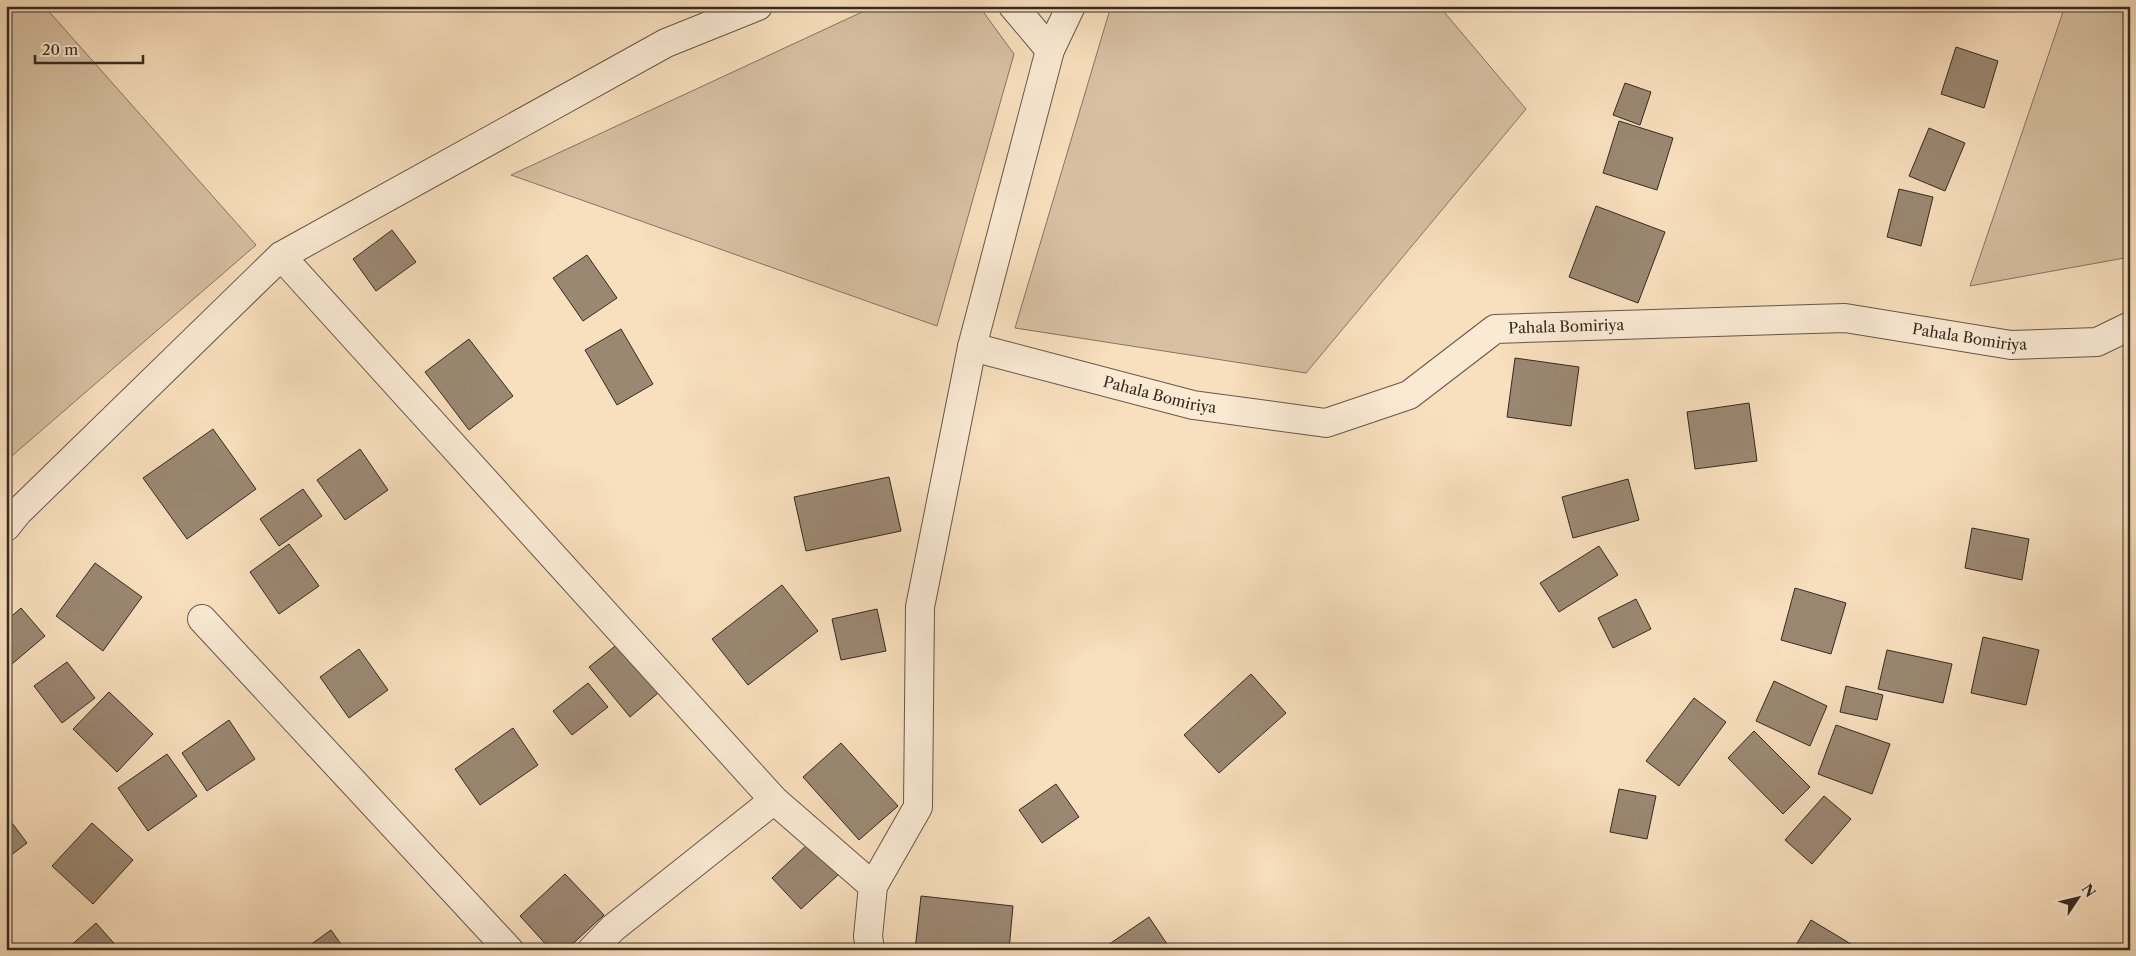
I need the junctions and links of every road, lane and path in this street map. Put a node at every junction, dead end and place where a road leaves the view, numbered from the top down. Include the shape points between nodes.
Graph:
1 (758, 6) edge
2 (1013, 6) edge
3 (1071, 6) edge
4 (1050, 50) junction
5 (281, 256) junction
6 (2130, 326) edge
7 (972, 347) junction
8 (6, 527) edge
9 (202, 619) dead end
10 (774, 800) junction
11 (873, 886) junction
12 (509, 950) edge
13 (592, 950) edge
14 (870, 950) edge

1 - 5 street via 666,43
2 - 4 street
3 - 4 street
4 - 7 street
5 - 8 street
5 - 10 street
6 - 7 street, Pahala Bomiriya via 2097,342 2011,345 1845,318 1495,330 1409,395 1326,423 1193,405
7 - 11 street via 920,607 918,807
9 - 12 street
10 - 11 street
10 - 13 street via 613,928
11 - 14 street via 868,936

